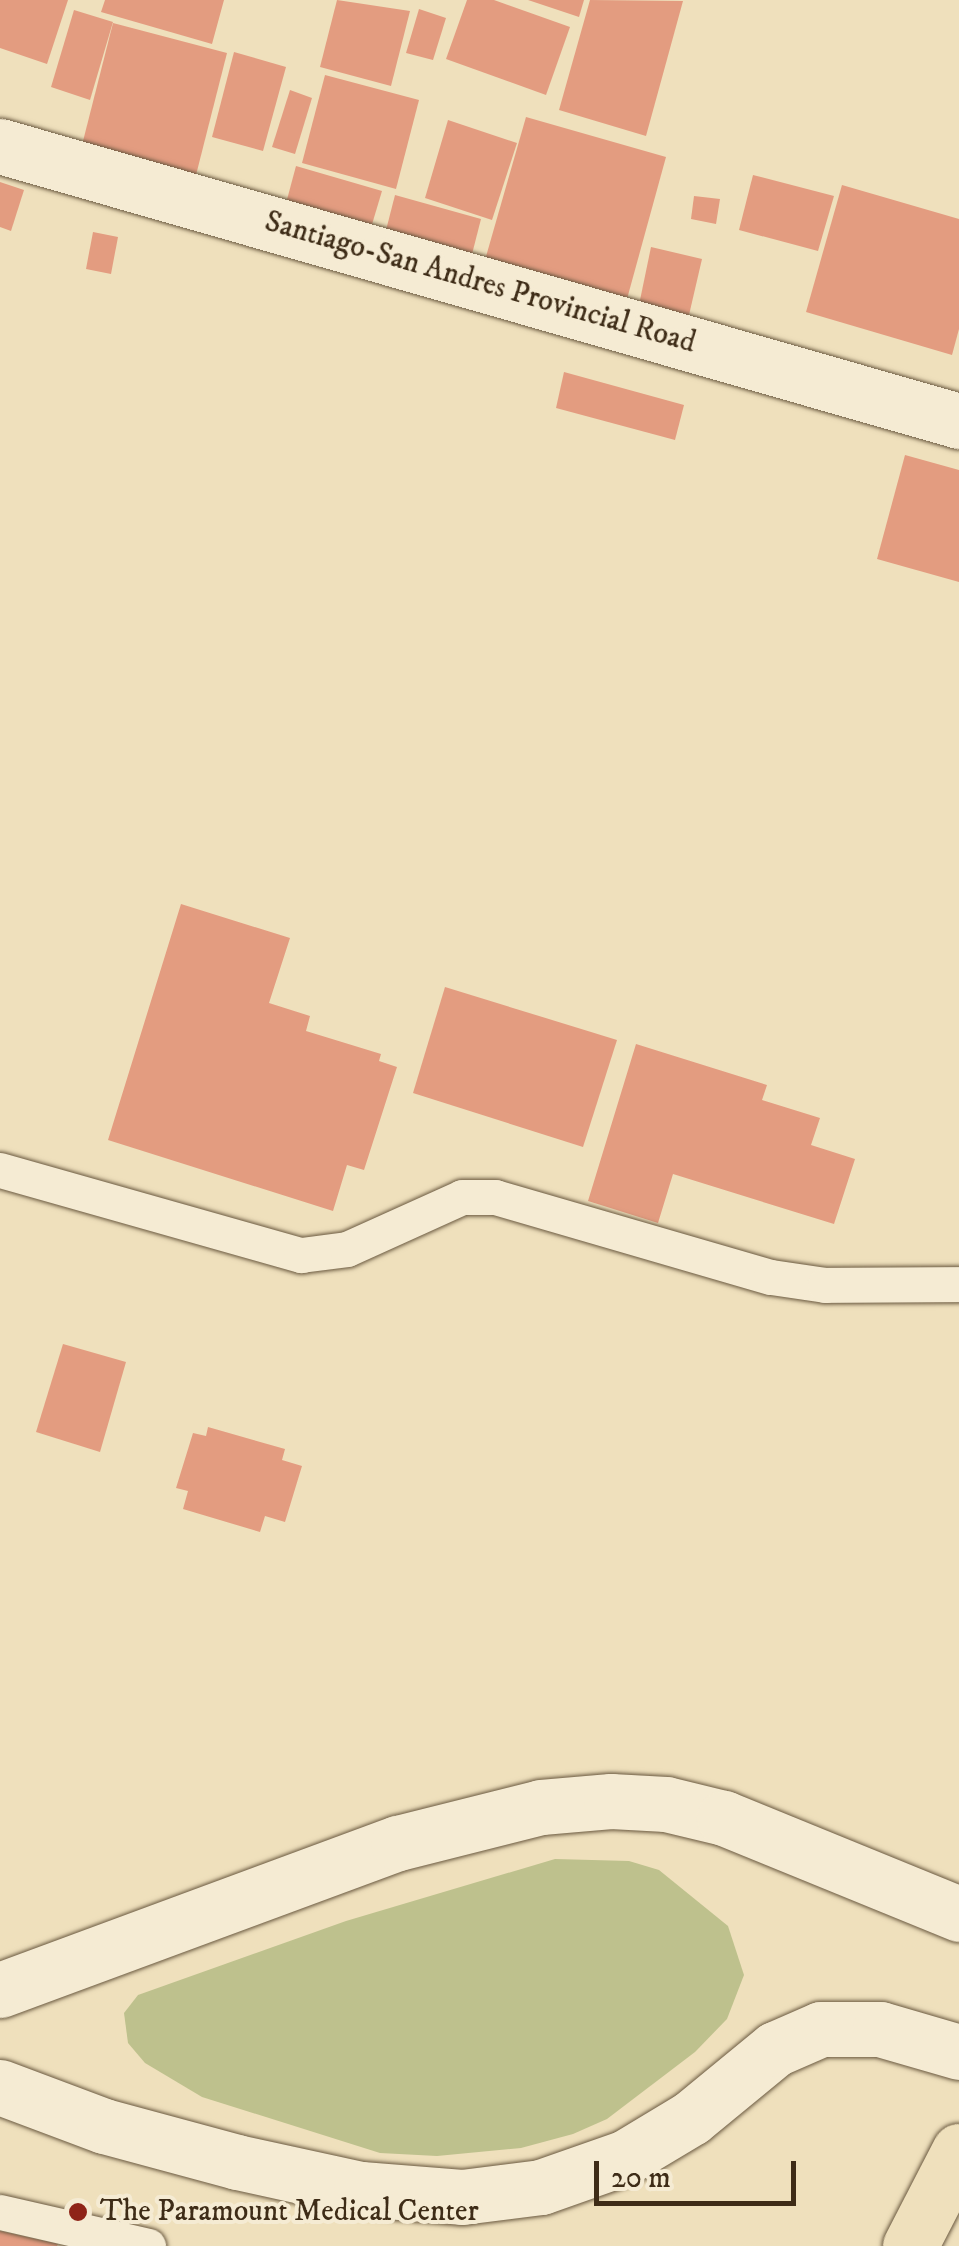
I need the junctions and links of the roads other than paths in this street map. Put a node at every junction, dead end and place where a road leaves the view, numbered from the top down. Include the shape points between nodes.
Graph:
1 (0, 146) edge
2 (959, 422) edge
3 (0, 1170) edge
4 (959, 1284) edge
5 (959, 1914) edge
6 (0, 1990) edge
7 (959, 2052) edge
8 (0, 2087) edge
9 (959, 2150) edge
10 (0, 2212) edge
11 (148, 2246) edge
12 (910, 2246) edge

1 - 2 street, Santiago-San Andres Provincial Road
3 - 4 lane via 301,1255 347,1249 462,1197 496,1197 771,1277 825,1285
5 - 6 street via 724,1818 611,1800 541,1807 398,1842
7 - 8 street via 880,2030 821,2029 775,2049 691,2118 626,2157 541,2187 462,2197 361,2189 237,2162 104,2126
9 - 12 highway
10 - 11 lane

